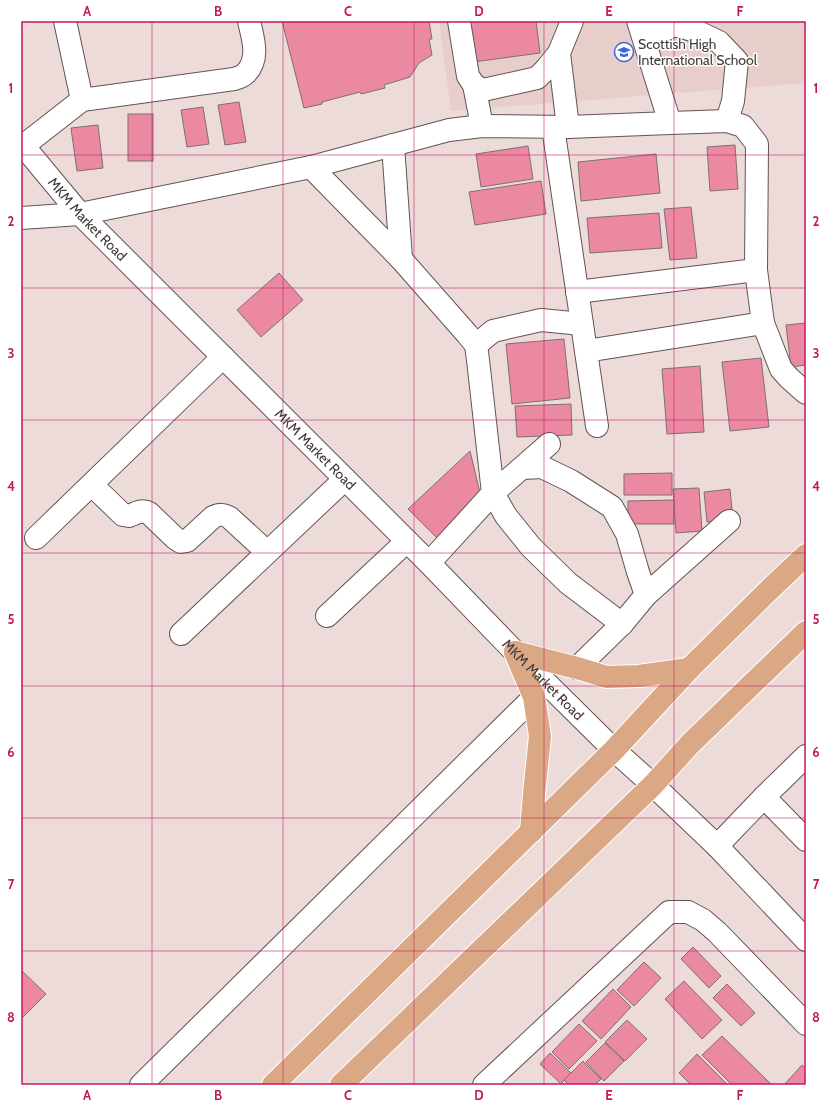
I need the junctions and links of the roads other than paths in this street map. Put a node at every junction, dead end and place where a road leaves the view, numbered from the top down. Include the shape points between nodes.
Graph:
1 (65, 21) edge
2 (249, 21) edge
3 (459, 21) edge
4 (572, 21) edge
5 (666, 25) edge
6 (641, 28) edge
7 (559, 54) junction
8 (474, 85) junction
9 (82, 100) junction
10 (727, 121) junction
11 (670, 123) junction
12 (482, 126) junction
13 (561, 127) junction
14 (22, 144) edge
15 (393, 146) junction
16 (311, 167) junction
17 (80, 214) junction
18 (21, 218) edge
19 (401, 259) junction
20 (756, 270) junction
21 (578, 292) junction
22 (763, 323) junction
23 (582, 324) junction
24 (476, 345) junction
25 (586, 351) junction
26 (223, 357) junction
27 (806, 393) edge
28 (597, 426) dead end
29 (549, 444) dead end
30 (523, 468) junction
31 (345, 479) junction
32 (92, 485) junction
33 (493, 493) junction
34 (729, 521) dead end
35 (36, 538) dead end
36 (407, 541) junction
37 (267, 552) junction
38 (806, 555) edge
39 (429, 563) junction
40 (646, 595) junction
41 (327, 616) dead end
42 (622, 624) junction
43 (806, 632) edge
44 (181, 634) dead end
45 (514, 652) junction
46 (577, 668) junction
47 (690, 669) junction
48 (534, 697) junction
49 (614, 750) junction
50 (806, 756) edge
51 (653, 784) junction
52 (764, 796) junction
53 (531, 832) junction
54 (806, 840) edge
55 (717, 846) junction
56 (806, 940) edge
57 (806, 1024) edge
58 (141, 1085) edge
59 (273, 1085) edge
60 (341, 1085) edge
61 (484, 1085) edge

1 - 9 street
2 - 9 street via 255,55 252,65 245,74 234,80
3 - 8 street via 468,76
4 - 7 street
5 - 6 street
5 - 10 street via 698,32 719,42 737,61 733,101
6 - 11 street
7 - 8 street via 537,78 483,90
7 - 13 street
8 - 12 street
9 - 14 street
10 - 11 street
10 - 20 street via 743,126 757,144
11 - 13 street
12 - 13 street
12 - 15 street via 449,130
13 - 21 street
14 - 17 street, MKM Market Road
15 - 16 street
15 - 19 street
16 - 17 street
16 - 19 street
17 - 18 street
17 - 26 street, MKM Market Road
19 - 24 street
20 - 21 street
20 - 22 street
21 - 23 street
22 - 25 street
22 - 27 street via 781,369
23 - 24 street via 541,320 492,332
23 - 25 street
24 - 33 street
25 - 28 street
26 - 31 street, MKM Market Road
26 - 32 street
29 - 30 street
30 - 33 street
30 - 40 street via 542,467 571,481 612,507 627,534
31 - 36 street, MKM Market Road
31 - 37 street
32 - 35 street
32 - 37 street via 123,515 128,516 145,510 181,542 187,541 213,517 224,514
33 - 39 street
33 - 42 street via 506,516 531,547 568,583
34 - 40 street
36 - 39 street, MKM Market Road
36 - 41 street
37 - 44 street
38 - 47 main road
39 - 45 street, MKM Market Road
40 - 42 street
42 - 46 street
43 - 51 main road via 690,744
45 - 46 main road
45 - 48 main road
45 - 49 street, MKM Market Road
46 - 47 main road via 607,677 639,676
47 - 49 main road
48 - 53 main road via 540,736
48 - 58 street
49 - 51 street, MKM Market Road
49 - 53 main road
50 - 52 street
51 - 55 street, MKM Market Road
51 - 60 main road
52 - 54 street
52 - 55 street
53 - 59 main road
55 - 56 street, MKM Market Road
57 - 61 street via 703,920 688,912 669,912

